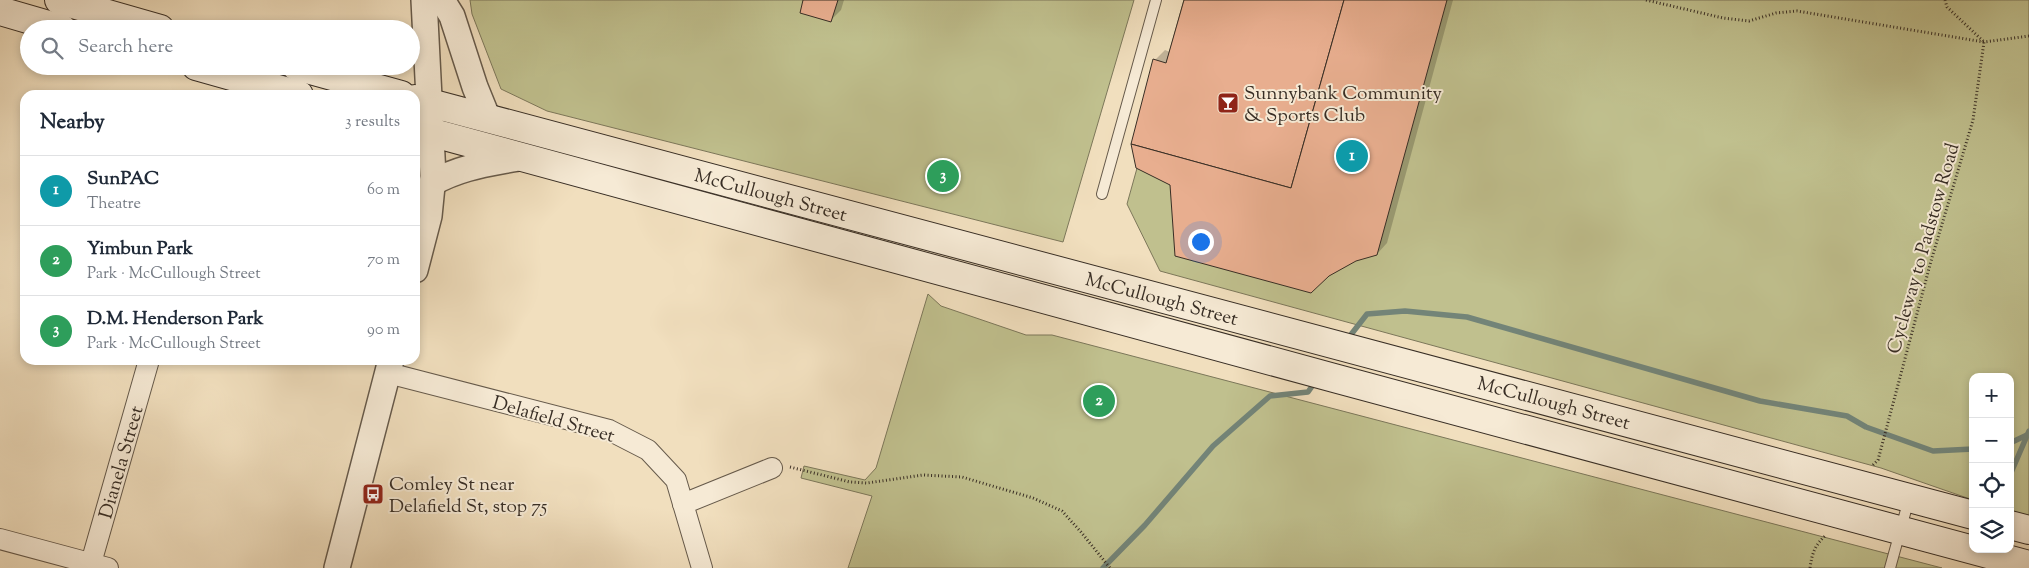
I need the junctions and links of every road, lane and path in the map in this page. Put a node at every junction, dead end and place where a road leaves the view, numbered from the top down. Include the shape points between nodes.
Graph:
1 (59, 0) edge
2 (442, 0) edge
3 (1156, 0) edge
4 (1646, 0) edge
5 (1945, 0) edge
6 (0, 11) edge
7 (31, 20) edge
8 (129, 20) edge
9 (420, 21) edge
10 (2029, 36) edge
11 (1984, 42) junction
12 (228, 75) edge
13 (328, 75) edge
14 (281, 90) edge
15 (383, 90) edge
16 (422, 101) edge
17 (488, 119) junction
18 (423, 130) edge
19 (523, 157) junction
20 (432, 183) junction
21 (1102, 194) dead end
22 (420, 251) edge
23 (1077, 291) junction
24 (148, 365) edge
25 (390, 367) edge
26 (1878, 460) dead end
27 (772, 468) joint
28 (1909, 498) junction
29 (683, 504) junction
30 (1962, 513) edge
31 (1852, 519) junction
32 (2014, 526) edge
33 (2029, 530) edge
34 (1900, 531) junction
35 (0, 539) edge
36 (2029, 565) edge
37 (100, 566) edge
38 (337, 568) edge
39 (702, 568) edge
40 (1110, 568) edge
41 (1810, 568) edge
42 (1890, 568) edge

1 - 8 main road
2 - 17 street via 452,16
3 - 21 lane
4 - 11 path via 1748,21 1797,10
5 - 11 path via 1947,7
6 - 7 main road
9 - 16 street
10 - 11 path
11 - 26 path, Cycleway to Padstow Road via 1973,120 1930,261
12 - 14 main road
13 - 15 main road
16 - 17 main road, McCullough Street
16 - 18 street
17 - 23 main road, McCullough Street
18 - 19 main road, McCullough Street
18 - 20 street
19 - 20 street via 451,172
19 - 23 main road, McCullough Street
20 - 22 street via 429,216
23 - 28 main road, McCullough Street via 1330,342
23 - 31 main road, McCullough Street via 1308,371
24 - 37 street, Dianela Street
25 - 29 street, Delafield Street via 609,430 648,450 676,480
25 - 38 street
27 - 29 street
27 - 40 path via 794,467 834,479 867,483 923,475 962,478 1033,498 1062,511
28 - 30 main road, McCullough Street
28 - 34 lane
29 - 39 street, Delafield Street
31 - 34 main road, McCullough Street
31 - 41 path via 1842,531 1830,531 1817,543
32 - 33 main road
34 - 36 main road, McCullough Street
34 - 42 lane
35 - 37 street

